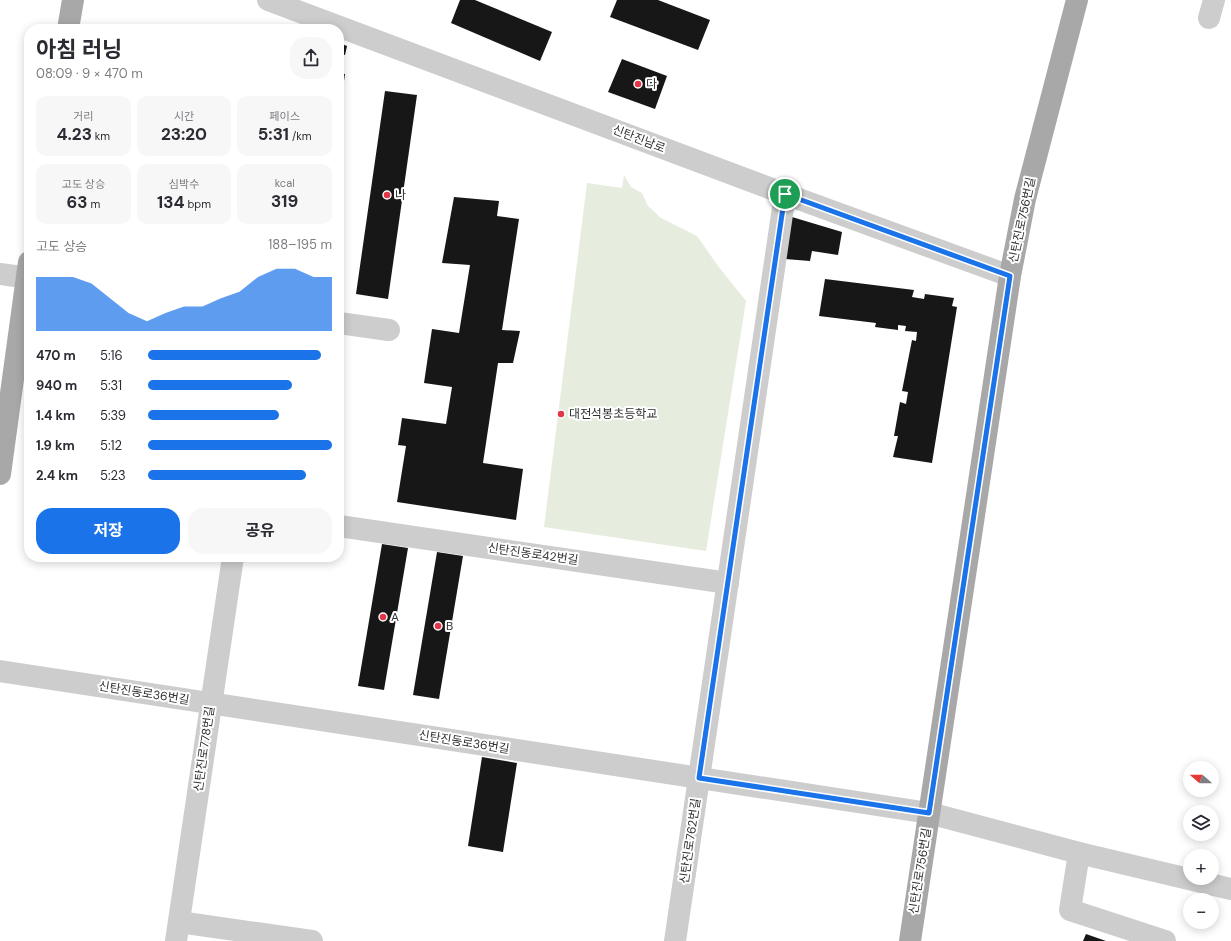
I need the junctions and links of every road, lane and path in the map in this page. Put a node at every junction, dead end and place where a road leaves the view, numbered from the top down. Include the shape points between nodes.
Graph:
1 (73, 0) edge
2 (268, 0) edge
3 (1077, 0) edge
4 (311, 23) edge
5 (69, 24) edge
6 (344, 35) edge
7 (785, 194) junction
8 (24, 273) edge
9 (0, 274) edge
10 (1010, 276) junction
11 (24, 302) edge
12 (344, 324) edge
13 (389, 330) dead end
14 (0, 474) edge
15 (344, 527) edge
16 (232, 562) edge
17 (728, 583) junction
18 (0, 671) edge
19 (211, 704) junction
20 (699, 778) junction
21 (929, 813) junction
22 (1079, 853) junction
23 (1231, 889) edge
24 (177, 932) edge
25 (312, 941) edge
26 (675, 941) edge
27 (910, 941) edge
28 (1165, 941) edge

1 - 5 main road
2 - 4 street, 신탄진남로
3 - 10 main road, 신탄진로756번길 via 1025,199
6 - 7 street, 신탄진남로
7 - 10 street, 신탄진남로
7 - 17 street, 신탄진로762번길
8 - 9 street
10 - 21 main road, 신탄진로756번길
11 - 14 main road
12 - 13 street
15 - 17 street, 신탄진동로42번길
16 - 19 street, 신탄진로778번길
17 - 20 street, 신탄진로762번길
18 - 19 street, 신탄진동로36번길
19 - 20 street, 신탄진동로36번길
19 - 24 street, 신탄진로778번길
20 - 21 street, 신탄진동로36번길
20 - 26 street, 신탄진로762번길
21 - 22 street, 신탄진동로36번길
21 - 27 main road, 신탄진로756번길
22 - 23 street, 신탄진동로36번길
22 - 28 street via 1070,910
24 - 25 street

